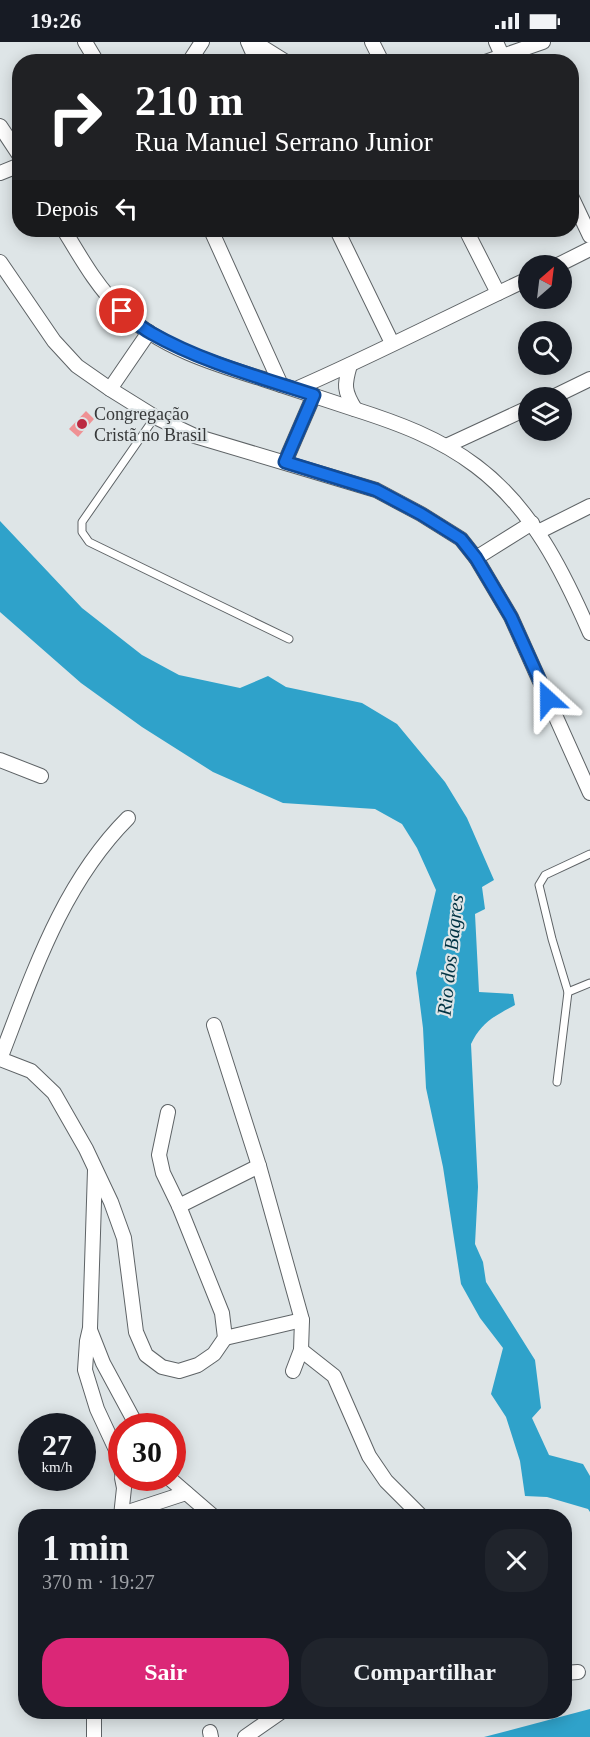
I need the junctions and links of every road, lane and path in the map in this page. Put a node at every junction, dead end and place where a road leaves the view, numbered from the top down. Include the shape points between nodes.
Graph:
1 (254, 42) edge
2 (543, 42) edge
3 (273, 54) edge
4 (513, 54) edge
5 (0, 126) edge
6 (12, 144) edge
7 (579, 213) edge
8 (590, 236) edge
9 (68, 237) edge
10 (214, 237) edge
11 (340, 237) edge
12 (470, 237) edge
13 (590, 249) edge
14 (572, 258) edge
15 (0, 262) edge
16 (518, 284) edge
17 (498, 293) junction
18 (149, 332) junction
19 (392, 343) junction
20 (350, 365) junction
21 (590, 380) edge
22 (281, 385) junction
23 (572, 388) edge
24 (110, 389) junction
25 (296, 389) junction
26 (314, 395) junction
27 (355, 409) junction
28 (518, 413) edge
29 (154, 417) junction
30 (446, 446) junction
31 (285, 462) junction
32 (590, 506) edge
33 (535, 527) junction
34 (476, 558) junction
35 (589, 630) edge
36 (289, 639) dead end
37 (0, 760) edge
38 (41, 776) dead end
39 (590, 793) edge
40 (128, 818) dead end
41 (590, 854) edge
42 (590, 983) edge
43 (568, 992) junction
44 (214, 1025) dead end
45 (0, 1059) edge
46 (557, 1082) dead end
47 (168, 1112) dead end
48 (259, 1166) junction
49 (95, 1167) junction
50 (179, 1206) junction
51 (302, 1320) junction
52 (90, 1328) junction
53 (225, 1338) junction
54 (301, 1350) junction
55 (293, 1371) dead end
56 (130, 1413) edge
57 (108, 1432) edge
58 (124, 1491) edge
59 (184, 1491) edge
60 (186, 1493) junction
61 (122, 1509) edge
62 (139, 1509) edge
63 (205, 1509) edge
64 (414, 1509) edge
65 (94, 1719) edge
66 (271, 1719) edge
67 (94, 1737) edge
68 (245, 1737) edge

1 - 3 street
2 - 4 street
5 - 6 street
7 - 8 street
9 - 18 street via 93,277 122,311
10 - 22 street
11 - 19 street
12 - 17 street
13 - 14 street
15 - 24 street via 54,341 77,366
16 - 17 street
17 - 19 street
18 - 22 street via 226,368
18 - 24 street
19 - 20 street
20 - 25 street
20 - 27 street via 345,381
21 - 23 street
22 - 25 street
24 - 29 street
25 - 26 street
26 - 27 street
26 - 31 street
27 - 30 street
28 - 30 street
29 - 31 street via 195,436
29 - 36 lane via 82,522 82,532 89,542
30 - 33 street via 478,467
31 - 34 street via 376,490 461,539
32 - 33 street
33 - 34 street
33 - 35 street via 563,572
34 - 39 street via 511,617
37 - 38 street
40 - 45 street via 106,840 54,924
41 - 43 lane via 545,874 538,885
42 - 43 lane
43 - 46 lane
44 - 48 street
45 - 49 street via 31,1071 54,1093
47 - 50 street via 159,1155
48 - 50 street
48 - 51 street
49 - 52 street
49 - 53 street via 124,1238 136,1332 146,1355 162,1367 179,1371 214,1354
50 - 53 street via 222,1313
51 - 53 street
51 - 54 street
52 - 56 street via 103,1363
52 - 57 street via 85,1370
54 - 55 street
54 - 64 street via 334,1377 369,1456 386,1481
58 - 61 street
59 - 60 street
60 - 62 street
60 - 63 street
65 - 67 street
66 - 68 street

